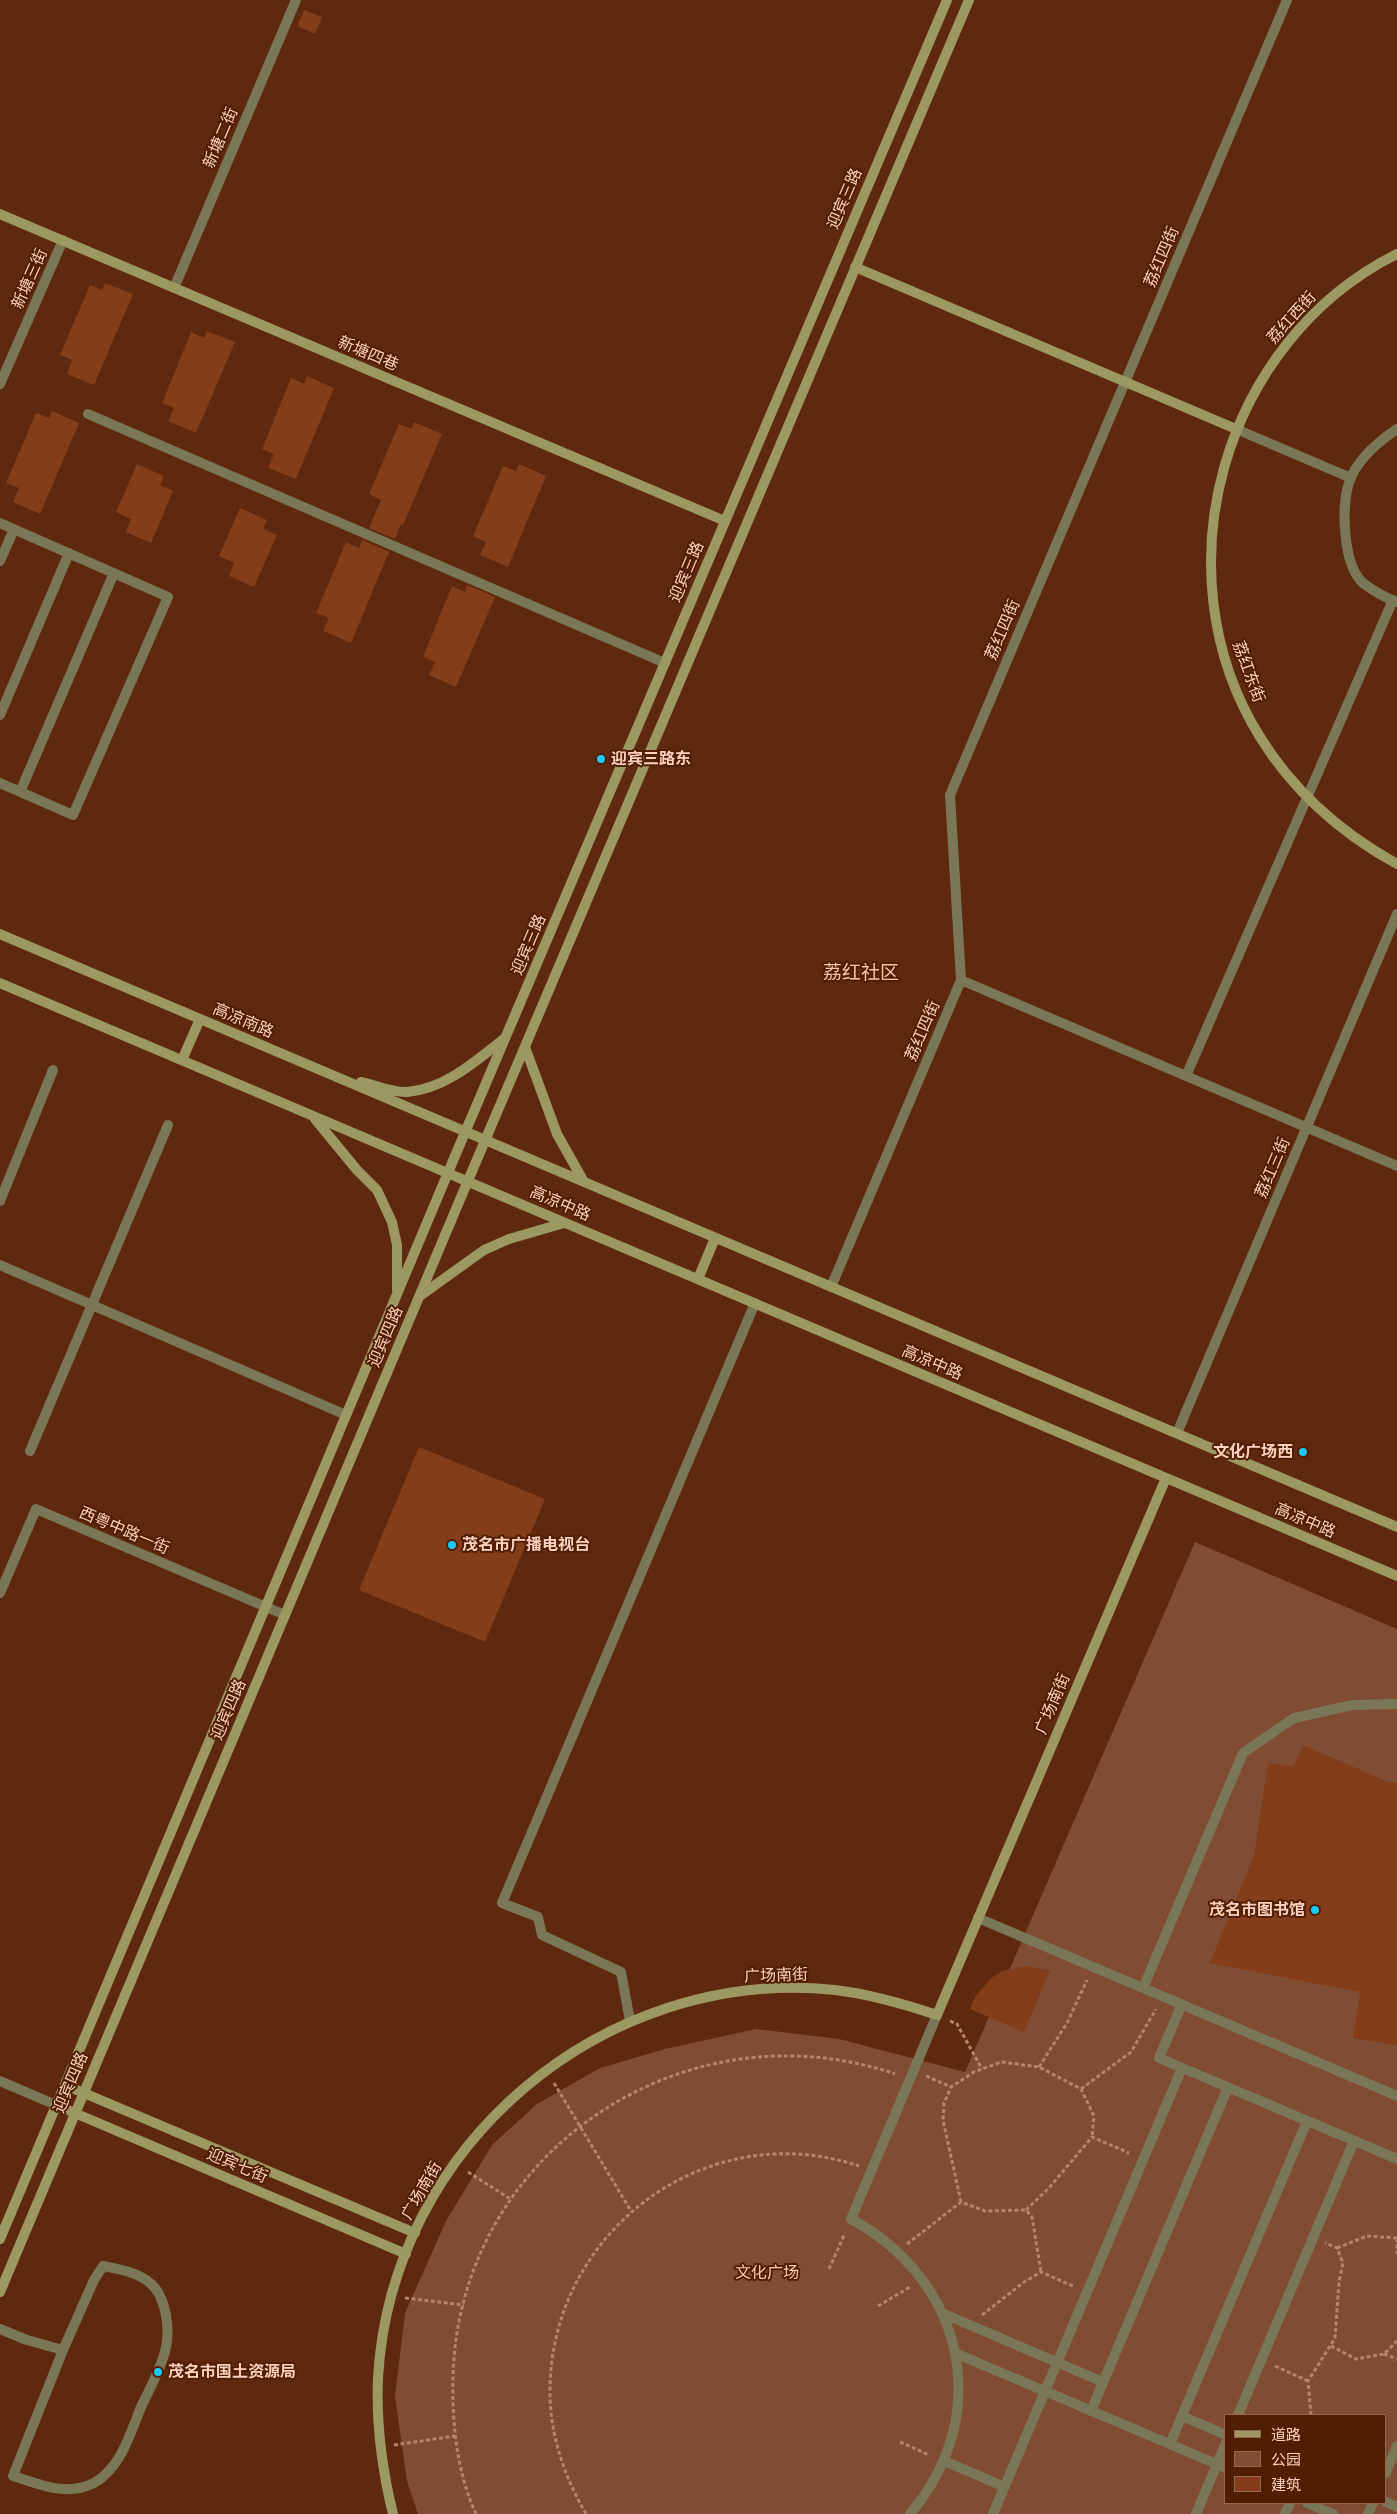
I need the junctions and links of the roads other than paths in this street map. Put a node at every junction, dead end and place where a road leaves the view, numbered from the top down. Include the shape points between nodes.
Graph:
1 (296, 0) edge
2 (947, 0) edge
3 (968, 0) edge
4 (1287, 0) edge
5 (0, 214) edge
6 (63, 240) junction
7 (1397, 254) edge
8 (855, 267) junction
9 (174, 288) junction
10 (1125, 382) junction
11 (0, 384) edge
12 (88, 414) dead end
13 (1236, 429) junction
14 (1397, 429) edge
15 (1351, 478) junction
16 (725, 522) junction
17 (0, 523) edge
18 (14, 529) junction
19 (69, 554) junction
20 (0, 561) edge
21 (114, 573) junction
22 (1395, 601) edge
23 (665, 663) junction
24 (0, 715) edge
25 (0, 783) edge
26 (20, 792) junction
27 (1307, 798) junction
28 (1397, 864) edge
29 (1397, 914) edge
30 (0, 934) edge
31 (961, 980) junction
32 (0, 983) edge
33 (200, 1019) junction
34 (506, 1038) junction
35 (525, 1046) junction
36 (182, 1060) junction
37 (54, 1070) dead end
38 (334, 1076) junction
39 (1186, 1076) junction
40 (313, 1116) junction
41 (168, 1125) dead end
42 (1307, 1127) junction
43 (470, 1133) junction
44 (485, 1140) junction
45 (455, 1156) joint
46 (1397, 1166) edge
47 (452, 1175) junction
48 (467, 1182) junction
49 (584, 1182) junction
50 (0, 1201) edge
51 (564, 1223) junction
52 (715, 1238) junction
53 (0, 1265) edge
54 (698, 1279) junction
55 (831, 1286) junction
56 (397, 1296) junction
57 (419, 1297) junction
58 (91, 1304) junction
59 (755, 1304) junction
60 (346, 1415) junction
61 (1177, 1433) junction
62 (30, 1451) dead end
63 (1166, 1478) junction
64 (1397, 1527) edge
65 (1397, 1576) edge
66 (0, 1593) edge
67 (266, 1608) junction
68 (285, 1615) junction
69 (1397, 1704) edge
70 (978, 1918) junction
71 (1143, 1988) junction
72 (1182, 2004) junction
73 (937, 2015) junction
74 (630, 2022) junction
75 (1182, 2068) junction
76 (0, 2081) edge
77 (65, 2085) junction
78 (1228, 2087) junction
79 (84, 2093) junction
80 (1397, 2096) edge
81 (56, 2105) junction
82 (75, 2113) junction
83 (1307, 2121) junction
84 (1354, 2141) junction
85 (1397, 2159) edge
86 (414, 2233) junction
87 (0, 2239) edge
88 (406, 2254) junction
89 (0, 2292) edge
90 (942, 2314) junction
91 (0, 2329) edge
92 (63, 2350) junction
93 (955, 2353) junction
94 (1057, 2363) junction
95 (1103, 2382) junction
96 (1045, 2392) junction
97 (1091, 2411) junction
98 (1238, 2414) edge
99 (1182, 2416) junction
100 (1224, 2433) edge
101 (1170, 2444) junction
102 (1397, 2446) edge
103 (1224, 2453) edge
104 (944, 2461) junction
105 (1221, 2466) edge
106 (1387, 2471) edge
107 (1005, 2487) junction
108 (1309, 2504) edge
109 (393, 2514) edge
110 (910, 2514) edge
111 (993, 2514) edge
112 (1196, 2514) edge
113 (1334, 2514) edge

1 - 9 street, 新塘二街
2 - 16 main road, 迎宾三路
3 - 8 main road
4 - 10 street, 荔红四街
5 - 6 main road, 新塘四巷
6 - 9 main road, 新塘四巷
6 - 11 street, 新塘三街
7 - 13 main road, 荔红西街 via 1356,278 1307,320 1266,371
8 - 10 main road
8 - 35 main road
9 - 16 main road, 新塘四巷
10 - 13 main road
10 - 31 street, 荔红四街 via 950,795
12 - 23 street
13 - 15 street
13 - 27 main road, 荔红东街 via 1221,474 1212,522 1210,554 1215,618 1224,656 1244,709 1278,763
14 - 15 street via 1378,442
15 - 22 street via 1343,515 1355,570 1363,582
16 - 23 main road, 迎宾三路
17 - 18 street
18 - 19 street
18 - 20 street
19 - 21 street
19 - 24 street
21 - 26 street
21 - 26 street via 168,597 73,815
22 - 27 street
23 - 34 main road, 迎宾三路
25 - 26 street
27 - 28 main road, 荔红东街 via 1344,831
27 - 39 street
29 - 42 street, 荔红三街
30 - 33 main road, 高凉南路
31 - 39 street
31 - 55 street, 荔红四街
32 - 36 main road
33 - 36 main road
33 - 38 main road, 高凉南路
34 - 38 main road via 459,1074 426,1088 406,1092
34 - 43 main road, 迎宾三路
35 - 44 main road
35 - 49 main road via 557,1134
36 - 40 main road
37 - 50 street
38 - 43 main road, 高凉南路
39 - 42 street
40 - 47 main road
40 - 56 main road via 377,1190 392,1222 397,1245
41 - 58 street
42 - 46 street
42 - 61 street, 荔红三街
43 - 44 main road, 高凉中路
43 - 45 main road, 迎宾三路
44 - 48 main road, 迎宾四路
44 - 49 main road, 高凉中路
45 - 47 main road, 迎宾四路
47 - 48 main road, 高凉中路
47 - 56 main road, 迎宾四路
48 - 51 main road, 高凉中路
48 - 57 main road, 迎宾四路
49 - 52 main road, 高凉中路
51 - 54 main road, 高凉中路
51 - 57 main road via 484,1250
52 - 54 main road
52 - 55 main road, 高凉中路
53 - 58 street
54 - 59 main road, 高凉中路
55 - 61 main road, 高凉中路
56 - 60 main road, 迎宾四路
57 - 68 main road, 迎宾四路
58 - 60 street
58 - 62 street
59 - 63 main road, 高凉中路
59 - 74 street via 502,1903 538,1917 542,1934 620,1972
60 - 67 main road, 迎宾四路
61 - 64 main road, 高凉中路
63 - 65 main road, 高凉中路
63 - 70 main road, 广场南街
66 - 67 street, 西粤中路一街 via 36,1510
67 - 68 street, 西粤中路一街
67 - 77 main road, 迎宾四路
68 - 79 main road, 迎宾四路
69 - 71 street via 1352,1705 1294,1718 1243,1753
70 - 71 street
70 - 73 main road, 广场南街
71 - 72 street
72 - 75 street via 1159,2058
72 - 80 street
73 - 74 main road, 广场南街 via 836,1990 783,1989 696,1999
73 - 90 street via 851,2219 872,2230 898,2251 923,2278
74 - 86 main road, 广场南街 via 598,2036 512,2097 455,2164
75 - 78 street
75 - 94 street
76 - 81 street
77 - 79 main road
77 - 81 main road, 迎宾四路
78 - 83 street
78 - 95 street
79 - 82 main road, 迎宾四路
79 - 86 main road
81 - 82 main road, 迎宾七街
81 - 87 main road, 迎宾四路
82 - 88 main road, 迎宾七街
82 - 89 main road, 迎宾四路
83 - 84 street
83 - 99 street
84 - 85 street
84 - 98 street
86 - 88 main road, 广场南街
88 - 109 main road, 广场南街 via 392,2296 378,2377 380,2447
90 - 93 street
90 - 94 street
91 - 92 street
92 - 92 street via 12,2476 53,2489 72,2489 94,2483 115,2466 166,2348 168,2324 160,2299 150,2283 133,2274 103,2266
93 - 96 street
93 - 104 street via 957,2414
94 - 95 street
94 - 96 street
95 - 97 street
96 - 97 street
96 - 107 street
97 - 101 street
99 - 100 street
99 - 101 street
101 - 105 street
102 - 106 street
103 - 105 street
104 - 107 street
104 - 110 street
105 - 112 street
107 - 111 street
108 - 113 street

